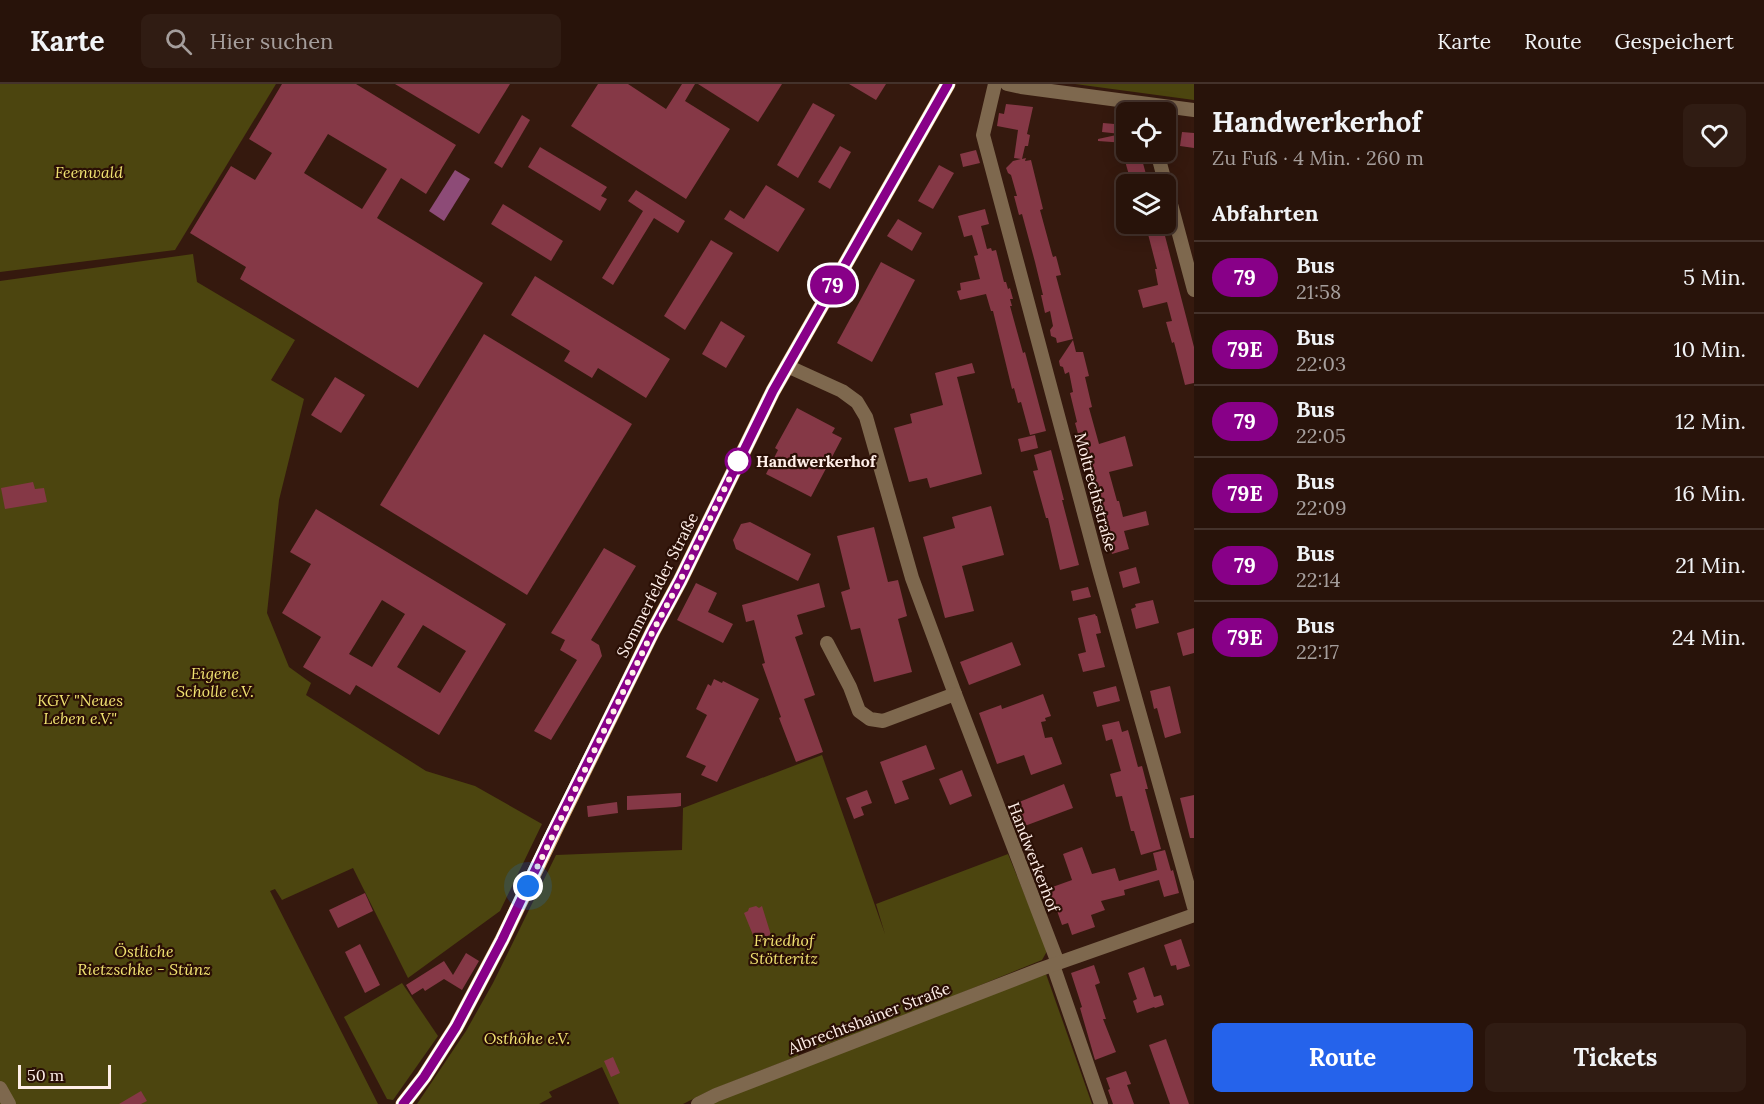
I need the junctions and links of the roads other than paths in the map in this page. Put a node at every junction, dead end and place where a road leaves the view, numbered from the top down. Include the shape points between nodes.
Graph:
1 (948, 84) edge
2 (995, 84) edge
3 (1007, 84) edge
4 (1116, 102) edge
5 (1176, 109) edge
6 (1194, 110) edge
7 (1160, 162) edge
8 (1194, 290) edge
9 (787, 366) junction
10 (827, 643) dead end
11 (955, 694) junction
12 (1194, 907) edge
13 (1194, 915) edge
14 (1055, 964) junction
15 (0, 1088) edge
16 (9, 1104) edge
17 (403, 1104) edge
18 (698, 1104) edge
19 (1101, 1104) edge

1 - 9 main road, Sommerfelder Straße
2 - 12 street, Moltrechtstraße via 983,135
3 - 4 street
5 - 6 street
7 - 8 street
9 - 11 street, Handwerkerhof via 842,391 857,402 866,417 912,578
9 - 17 main road, Sommerfelder Straße via 502,940 456,1027
10 - 11 street via 860,711 870,719 883,721
11 - 14 street, Handwerkerhof
13 - 14 street, Albrechtshainer Straße
14 - 18 street, Albrechtshainer Straße
14 - 19 street
15 - 16 street

